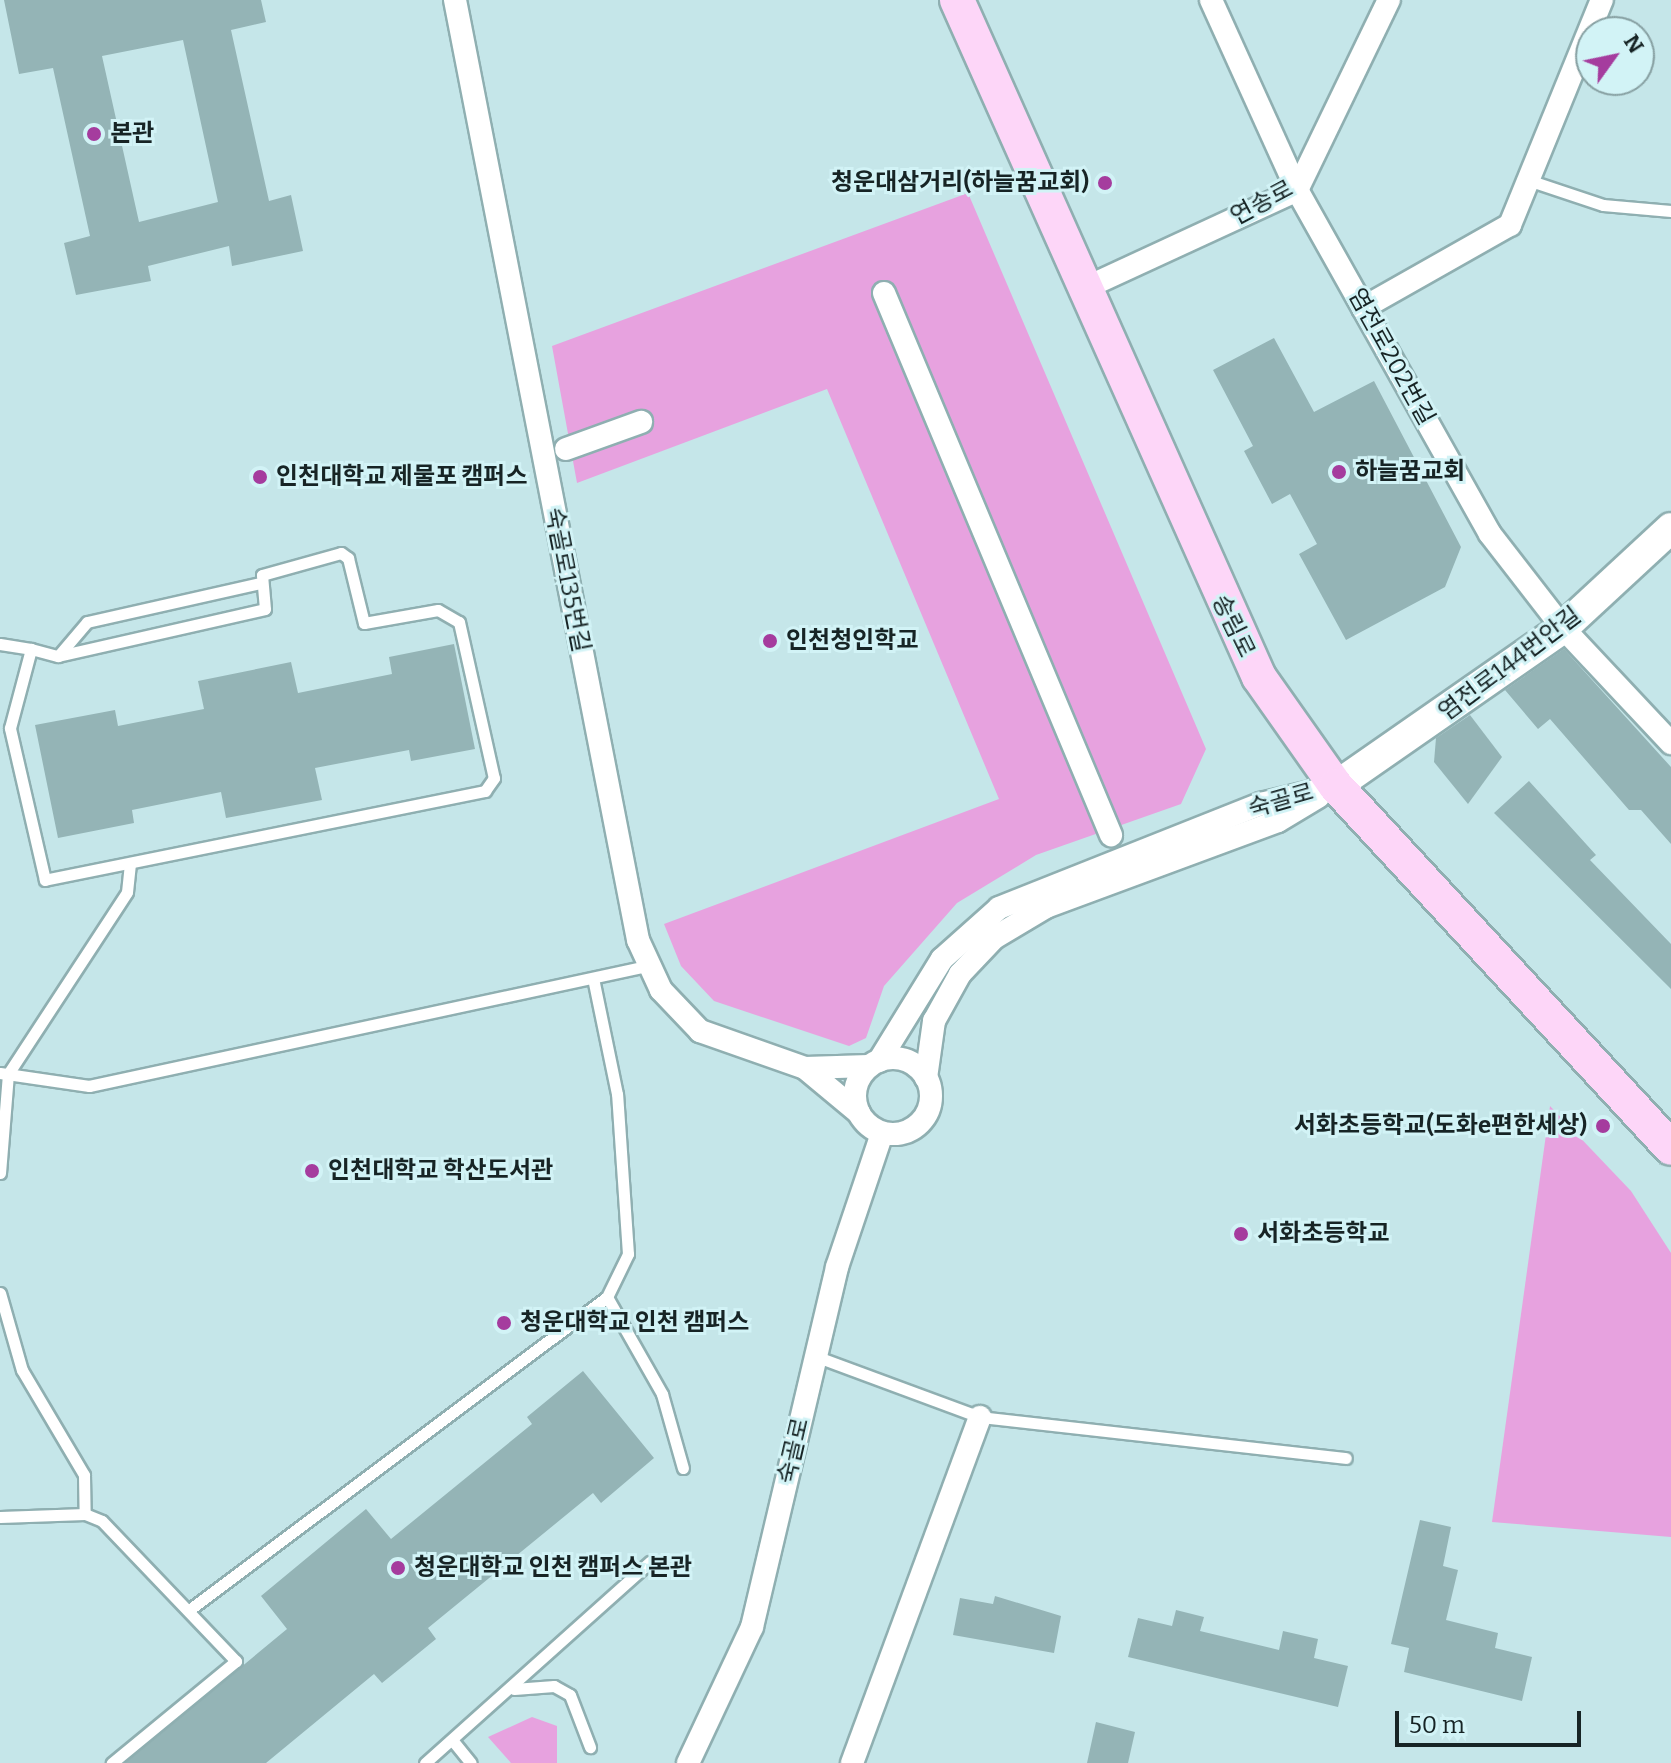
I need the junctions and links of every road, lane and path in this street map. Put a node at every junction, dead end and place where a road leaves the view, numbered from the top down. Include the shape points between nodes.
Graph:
1 (455, 0) edge
2 (957, 0) edge
3 (1211, 0) edge
4 (1389, 0) edge
5 (1602, 0) edge
6 (1525, 179) junction
7 (1297, 190) junction
8 (1671, 211) edge
9 (1083, 289) junction
10 (884, 293) dead end
11 (1363, 308) junction
12 (641, 422) dead end
13 (566, 449) dead end
14 (1671, 528) edge
15 (260, 583) junction
16 (1563, 628) junction
17 (0, 644) edge
18 (31, 649) junction
19 (58, 656) junction
20 (1671, 743) edge
21 (1336, 786) junction
22 (1111, 835) dead end
23 (130, 863) junction
24 (647, 966) junction
25 (593, 978) junction
26 (874, 1063) junction
27 (805, 1068) junction
28 (4, 1074) edge
29 (926, 1078) junction
30 (859, 1113) junction
31 (882, 1133) junction
32 (1671, 1148) edge
33 (0, 1173) edge
34 (0, 1293) edge
35 (607, 1297) junction
36 (815, 1356) junction
37 (980, 1417) junction
38 (1346, 1458) dead end
39 (683, 1468) dead end
40 (85, 1514) junction
41 (0, 1517) edge
42 (650, 1562) dead end
43 (189, 1610) junction
44 (514, 1689) junction
45 (453, 1741) junction
46 (590, 1747) dead end
47 (112, 1763) edge
48 (425, 1763) edge
49 (471, 1763) edge
50 (688, 1763) edge
51 (852, 1763) edge

1 - 24 street, 숙골로135번길 via 631,914
2 - 9 main road, 송림로
3 - 7 street, 염전로202번길
4 - 7 street, 연송로
5 - 6 street
6 - 8 lane via 1603,205
6 - 11 street via 1510,225
7 - 9 street, 연송로
7 - 11 street, 염전로202번길
9 - 21 main road, 송림로 via 1240,645
10 - 22 street
11 - 16 street, 염전로202번길 via 1490,534
12 - 13 street
14 - 16 street, 염전로144번안길
15 - 19 lane via 87,622
15 - 19 lane via 265,609
15 - 23 lane via 269,570 341,553 348,558 364,623 449,610 459,622 494,778 485,791
16 - 20 street, 염전로202번길
16 - 21 street, 염전로144번안길
17 - 18 lane
18 - 19 lane
18 - 23 lane via 10,728 45,880
21 - 26 street, 숙골로 via 1261,804 999,908 942,959
21 - 29 street, 숙골로 via 1278,821 1046,907 994,938 960,974 934,1021
21 - 32 main road, 송림로
23 - 28 lane via 127,892
24 - 25 lane
24 - 27 street, 숙골로135번길 via 700,1031
25 - 28 lane via 89,1086
25 - 35 lane via 617,1094 628,1254
26 - 27 street, 숙골로135번길
26 - 29 street via 911,1062
26 - 30 street, 숙골로 via 857,1082
27 - 30 street, 숙골로135번길
28 - 33 lane
29 - 31 street, 숙골로 via 931,1100 922,1120 904,1133
30 - 31 street
31 - 36 street, 숙골로
34 - 40 lane via 22,1370 84,1475
35 - 39 lane via 662,1394
35 - 43 lane
36 - 37 lane
36 - 50 street, 숙골로 via 752,1627
37 - 38 lane
37 - 51 street
40 - 41 lane
40 - 43 lane via 117,1535
42 - 44 lane
43 - 47 lane via 236,1661
44 - 45 lane
44 - 46 lane via 554,1686 570,1695
45 - 48 lane
45 - 49 lane

